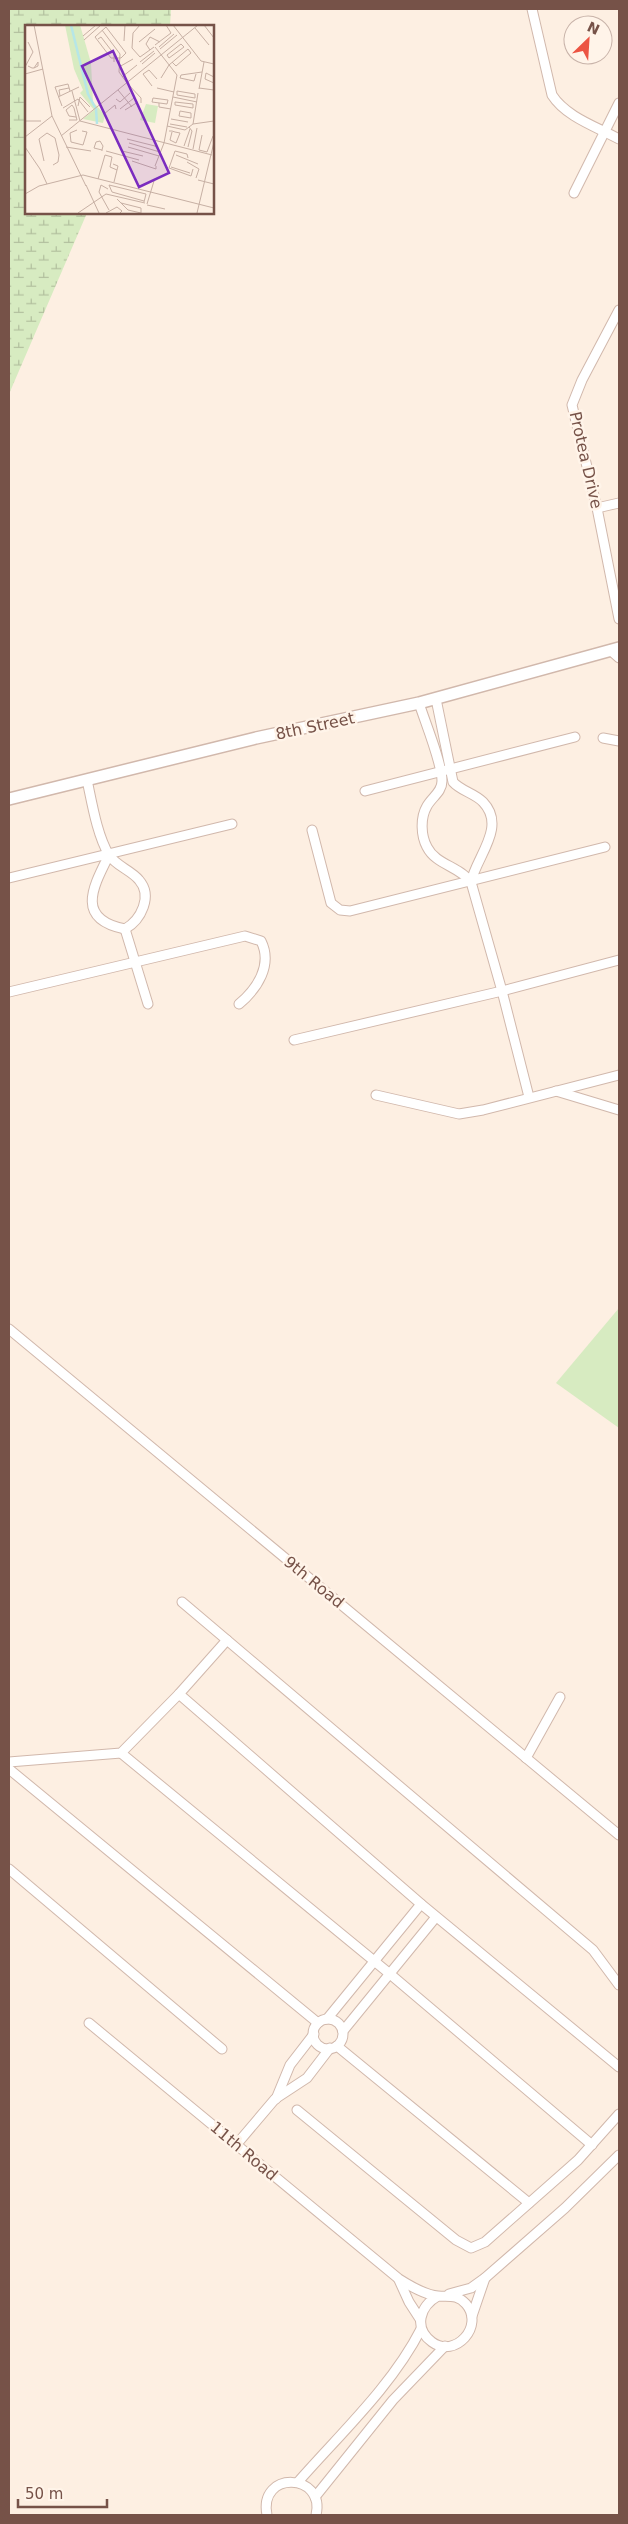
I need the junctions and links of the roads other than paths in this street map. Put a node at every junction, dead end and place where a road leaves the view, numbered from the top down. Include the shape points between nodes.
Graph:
1 (532, 9) edge
2 (619, 103) edge
3 (605, 132) junction
4 (619, 140) edge
5 (574, 193) dead end
6 (619, 310) edge
7 (619, 503) edge
8 (597, 508) junction
9 (619, 619) edge
10 (615, 649) edge
11 (619, 658) edge
12 (436, 699) junction
13 (419, 703) junction
14 (576, 737) dead end
15 (603, 738) dead end
16 (619, 741) edge
17 (452, 770) junction
18 (440, 773) junction
19 (87, 780) junction
20 (365, 791) dead end
21 (9, 799) edge
22 (232, 824) dead end
23 (312, 830) dead end
24 (605, 847) dead end
25 (109, 856) junction
26 (9, 878) edge
27 (470, 882) junction
28 (125, 929) junction
29 (619, 960) edge
30 (136, 963) junction
31 (502, 991) junction
32 (9, 992) edge
33 (148, 1004) dead end
34 (239, 1004) dead end
35 (294, 1040) dead end
36 (619, 1075) edge
37 (556, 1090) junction
38 (376, 1095) dead end
39 (529, 1096) junction
40 (619, 1110) edge
41 (9, 1329) edge
42 (182, 1602) dead end
43 (227, 1640) junction
44 (179, 1694) junction
45 (560, 1697) dead end
46 (121, 1753) junction
47 (526, 1758) junction
48 (9, 1762) edge
49 (9, 1769) edge
50 (619, 1835) edge
51 (9, 1869) edge
52 (420, 1904) junction
53 (436, 1917) junction
54 (375, 1962) junction
55 (390, 1974) junction
56 (619, 1985) edge
57 (327, 2019) junction
58 (89, 2024) dead end
59 (318, 2024) junction
60 (343, 2031) junction
61 (314, 2034) junction
62 (333, 2047) junction
63 (222, 2049) dead end
64 (619, 2066) edge
65 (276, 2099) junction
66 (298, 2110) dead end
67 (619, 2114) edge
68 (236, 2145) junction
69 (592, 2145) junction
70 (619, 2155) edge
71 (529, 2204) junction
72 (486, 2278) junction
73 (399, 2279) junction
74 (443, 2295) junction
75 (472, 2316) junction
76 (420, 2319) junction
77 (421, 2329) junction
78 (445, 2346) junction
79 (298, 2482) junction
80 (315, 2497) junction
81 (267, 2515) edge
82 (316, 2515) edge

1 - 3 street via 552,95 565,109
2 - 3 street
3 - 4 street
3 - 5 street
6 - 8 street, Protea Drive via 572,405
7 - 8 street
8 - 9 street, Protea Drive
10 - 11 street
10 - 12 street, 8th Street
12 - 13 street, 8th Street
12 - 17 street
13 - 18 street
13 - 19 street, 8th Street via 256,738
14 - 17 street
15 - 16 street
17 - 18 street
17 - 27 street via 453,782 485,804 492,825 486,848
18 - 20 street
18 - 27 street via 441,786 426,807 423,819 424,840 434,856 460,870
19 - 21 street, 8th Street
19 - 25 street
22 - 25 street
23 - 27 street via 326,889 331,903 340,910 359,909
24 - 27 street
25 - 26 street
25 - 28 street via 94,887 92,904 101,920
25 - 28 street via 139,880 144,888 143,908
27 - 31 street
28 - 30 street
29 - 31 street
30 - 32 street
30 - 33 street
30 - 34 street via 244,936 259,939 264,951 262,977 253,992
31 - 35 street
31 - 39 street
36 - 37 street
37 - 39 street
37 - 40 street
38 - 39 street via 459,1114
41 - 47 street, 9th Road
42 - 43 street
43 - 44 street
43 - 56 street via 593,1950
44 - 46 street
44 - 52 street
45 - 47 street
46 - 48 street
46 - 54 street
47 - 50 street, 9th Road
49 - 59 street
51 - 63 street
52 - 53 street
52 - 54 street
53 - 55 street
53 - 64 street
54 - 55 street
54 - 57 street
55 - 60 street
55 - 69 street
57 - 59 street
57 - 60 street via 339,2024
58 - 68 street, 11th Road
59 - 61 street
60 - 62 street via 342,2040
61 - 62 street via 319,2045
61 - 65 street via 290,2065
62 - 65 street via 307,2078
62 - 71 street
65 - 68 street
66 - 71 street via 463,2245 478,2247
67 - 69 street
68 - 73 street, 11th Road
69 - 71 street
70 - 72 street
72 - 74 street via 471,2288
72 - 75 street
73 - 74 street, 11th Road
73 - 76 street, 11th Road
74 - 75 street via 459,2298
74 - 76 street via 429,2301
75 - 78 street via 466,2338
76 - 77 street
77 - 78 street via 426,2338
77 - 79 street via 380,2389
78 - 80 street via 393,2400
79 - 80 street
79 - 81 street via 286,2482 276,2487 268,2496
80 - 82 street

